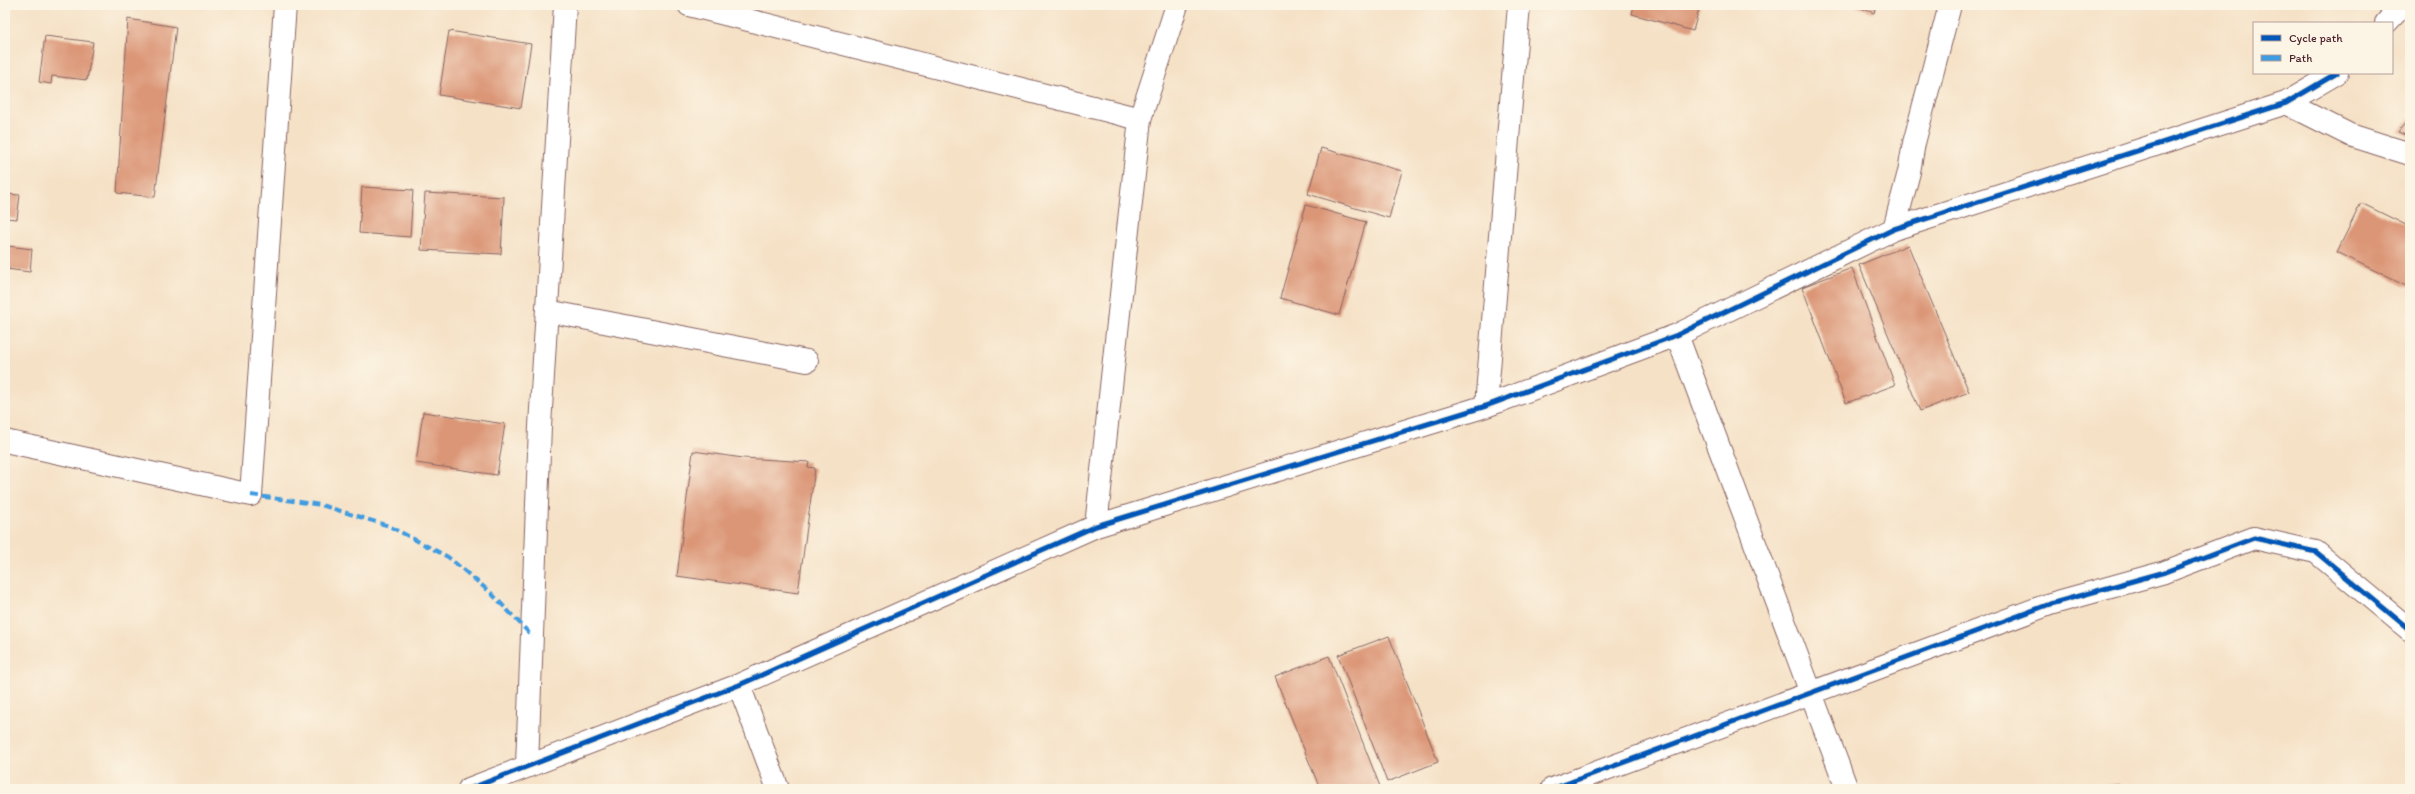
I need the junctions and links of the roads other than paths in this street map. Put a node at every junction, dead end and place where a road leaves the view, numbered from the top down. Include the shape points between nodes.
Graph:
1 (285, 5) edge
2 (565, 5) edge
3 (689, 5) edge
4 (1177, 5) edge
5 (1519, 5) edge
6 (1950, 5) edge
7 (2403, 5) edge
8 (2387, 22) edge
9 (2335, 74) edge
10 (2286, 102) junction
11 (1140, 119) junction
12 (2410, 154) edge
13 (1894, 230) junction
14 (547, 311) junction
15 (1677, 336) junction
16 (808, 361) dead end
17 (1486, 406) junction
18 (5, 440) edge
19 (1096, 526) junction
20 (2410, 630) edge
21 (739, 685) junction
22 (1810, 691) junction
23 (527, 765) junction
24 (469, 789) edge
25 (778, 789) edge
26 (1552, 789) edge
27 (1847, 789) edge

1 - 18 street via 251,495
2 - 14 street
3 - 11 street
4 - 11 street
5 - 17 street
6 - 13 street
7 - 8 street
9 - 10 street
10 - 12 street via 2350,135
10 - 13 street
11 - 19 street
13 - 15 street
14 - 16 street
14 - 23 street
15 - 17 street
15 - 22 street
17 - 19 street
19 - 21 street
20 - 22 street via 2316,552 2254,538 2165,572 2050,604
21 - 23 street
21 - 25 street
22 - 26 street
22 - 27 street
23 - 24 street

